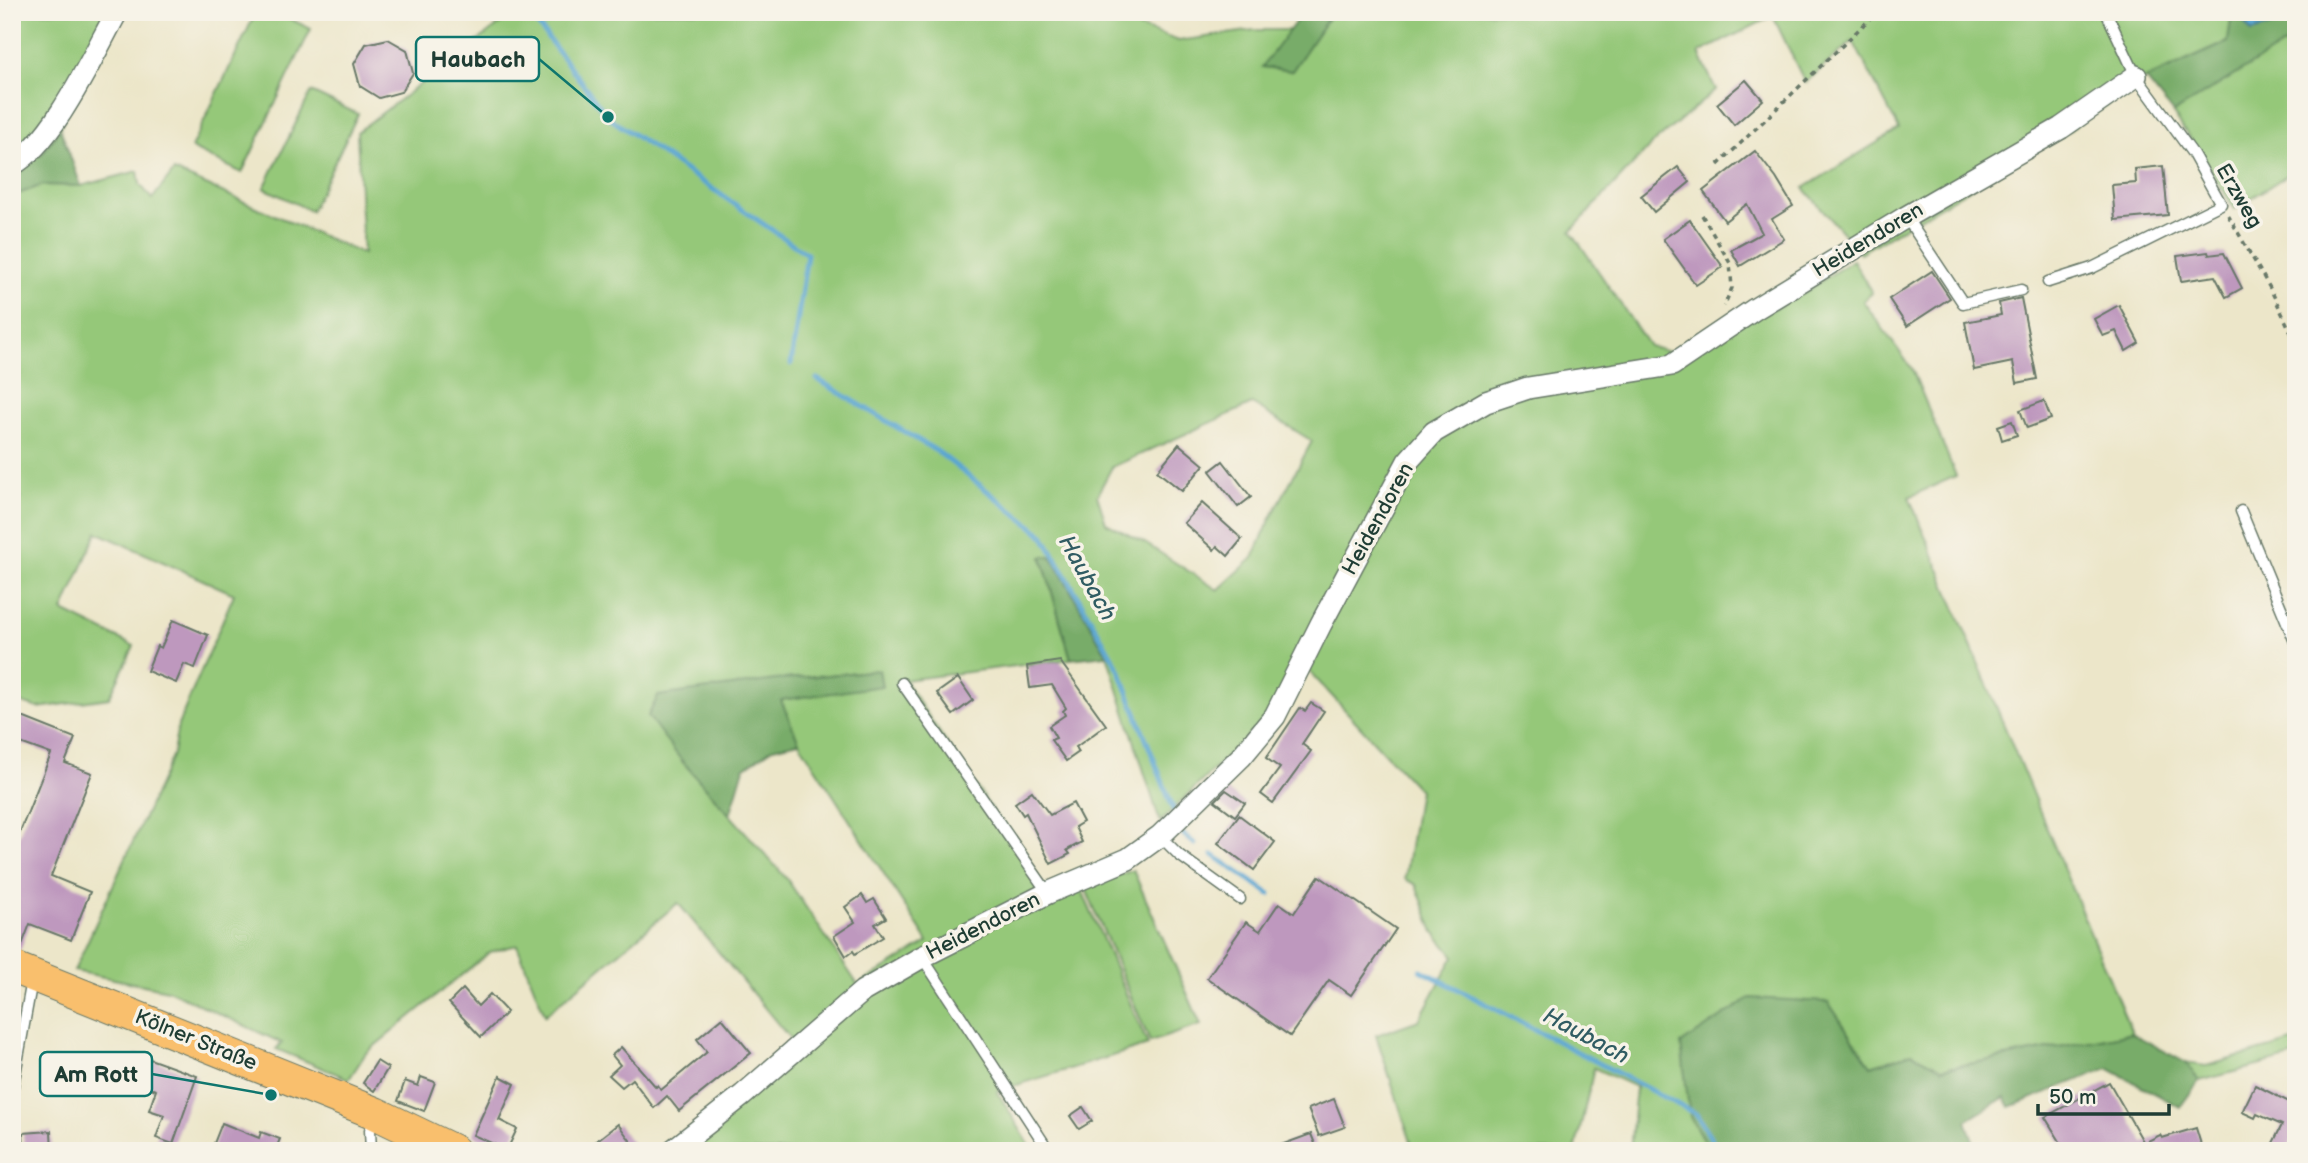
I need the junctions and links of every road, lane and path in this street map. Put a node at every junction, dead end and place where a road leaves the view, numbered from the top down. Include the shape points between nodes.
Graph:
1 (117, 12) edge
2 (1877, 12) edge
3 (2106, 12) edge
4 (2137, 76) junction
5 (12, 164) edge
6 (1718, 165) dead end
7 (2221, 204) junction
8 (1702, 215) dead end
9 (1906, 217) junction
10 (2048, 282) dead end
11 (1732, 288) dead end
12 (2021, 290) dead end
13 (2296, 343) edge
14 (2241, 511) dead end
15 (2296, 644) edge
16 (902, 683) dead end
17 (1160, 836) junction
18 (1048, 893) junction
19 (1240, 899) dead end
20 (922, 957) junction
21 (23, 971) edge
22 (12, 1091) edge
23 (375, 1113) junction
24 (371, 1151) edge
25 (454, 1151) edge
26 (672, 1151) edge
27 (1049, 1151) edge

1 - 5 street via 57,119 25,158
2 - 6 path
3 - 4 lane
4 - 7 lane, Erzweg via 2193,154
4 - 9 street, Heidendoren via 2061,128
7 - 10 lane via 2092,268
7 - 13 path, Erzweg
8 - 11 path via 1730,262
9 - 12 lane via 1964,303
9 - 17 street, Heidendoren via 1672,365 1528,388 1486,402 1434,432 1408,461 1276,716
14 - 15 lane
16 - 18 lane
17 - 18 street, Heidendoren via 1128,859
17 - 19 lane
18 - 20 street, Heidendoren
20 - 26 street, Heidendoren via 863,991
20 - 27 lane
21 - 22 lane
21 - 23 main road, Kölner Straße
23 - 24 lane
23 - 25 main road, Kölner Straße

